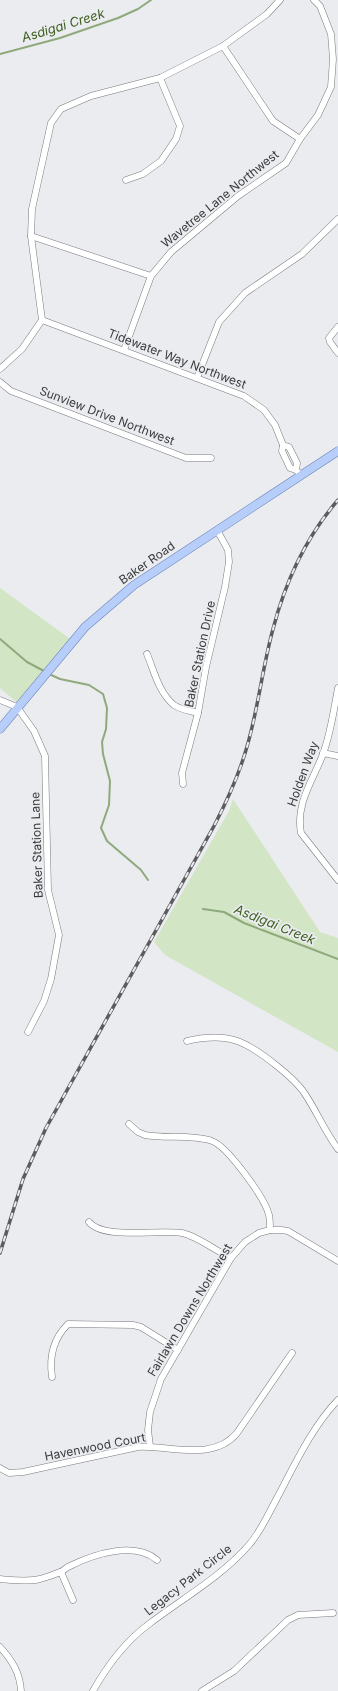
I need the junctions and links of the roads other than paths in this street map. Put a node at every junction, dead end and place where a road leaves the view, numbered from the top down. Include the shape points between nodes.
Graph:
1 (280, 0) edge
2 (314, 0) edge
3 (223, 46) junction
4 (160, 78) junction
5 (300, 139) junction
6 (126, 180) dead end
7 (338, 219) edge
8 (31, 236) junction
9 (151, 276) junction
10 (42, 320) junction
11 (338, 327) edge
12 (124, 350) junction
13 (338, 353) edge
14 (0, 368) edge
15 (197, 378) junction
16 (0, 382) edge
17 (338, 451) edge
18 (211, 458) dead end
19 (298, 472) junction
20 (217, 530) junction
21 (147, 654) dead end
22 (338, 688) edge
23 (0, 700) edge
24 (17, 707) junction
25 (198, 713) junction
26 (0, 729) edge
27 (323, 753) junction
28 (338, 756) edge
29 (183, 784) dead end
30 (338, 880) edge
31 (28, 1032) dead end
32 (187, 1041) dead end
33 (129, 1124) dead end
34 (338, 1149) edge
35 (89, 1222) dead end
36 (270, 1230) junction
37 (231, 1258) junction
38 (338, 1261) edge
39 (178, 1350) junction
40 (292, 1354) dead end
41 (52, 1377) dead end
42 (338, 1400) edge
43 (150, 1446) junction
44 (0, 1468) edge
45 (157, 1560) dead end
46 (61, 1572) junction
47 (0, 1579) edge
48 (73, 1600) dead end
49 (333, 1613) dead end
50 (0, 1647) edge
51 (21, 1691) edge
52 (93, 1691) edge
53 (202, 1691) edge

1 - 3 street via 267,14
2 - 5 street, Wavetree Lane Northwest via 320,6 331,34 331,87 318,115
3 - 4 street
3 - 5 street via 273,121
4 - 6 street via 180,126 176,139 161,161 143,174
4 - 8 street via 91,96 62,109 51,123 32,209
5 - 9 street, Wavetree Lane Northwest via 286,163 238,196 171,252
7 - 15 street via 302,254 245,293 219,322
8 - 9 street
8 - 10 street
9 - 12 street, Wavetree Lane Northwest
10 - 12 street, Tidewater Way Northwest
10 - 14 street via 22,349
11 - 13 street via 329,338
12 - 15 street, Tidewater Way Northwest
15 - 19 street, Tidewater Way Northwest via 244,396 264,410 275,425 283,445 289,447 297,463
16 - 18 street, Sunview Drive Northwest via 11,391 186,458
17 - 19 main road, Baker Road
19 - 20 main road, Baker Road
20 - 24 main road, Baker Road via 134,585 85,627
20 - 25 street, Baker Station Drive via 228,550 229,562 226,587 206,667
21 - 25 street via 162,690 174,705
22 - 27 street, Holden Way
23 - 24 street
24 - 26 main road, Baker Road
24 - 31 street, Baker Station Lane via 34,731 45,756 48,890 59,935 44,1002
25 - 29 street, Baker Station Drive via 182,773
27 - 28 street
27 - 30 street, Holden Way via 303,800 300,825 301,832
32 - 34 street via 211,1036 237,1040 264,1055 301,1088
33 - 36 street via 145,1135 206,1139 220,1145 262,1200 269,1215
35 - 37 street via 92,1226 106,1231 183,1233
36 - 37 street, Fairlawn Downs Northwest via 259,1233 245,1242
36 - 38 street, Fairlawn Downs Northwest via 288,1231
37 - 39 street, Fairlawn Downs Northwest
39 - 41 street via 141,1327 133,1325 68,1324 52,1348
39 - 43 street, Fairlawn Downs Northwest via 154,1397 149,1424
40 - 43 street, Havenwood Court via 231,1441 222,1446 202,1450
42 - 52 street, Legacy Park Circle via 327,1412 300,1454 268,1516 250,1543 231,1564 148,1625 114,1659
43 - 44 street, Havenwood Court via 23,1472 9,1473
45 - 46 street via 149,1553 135,1550 106,1553 69,1566
46 - 47 street via 38,1580
46 - 48 street
49 - 53 street via 298,1615 288,1620 234,1671
50 - 51 street via 14,1665

